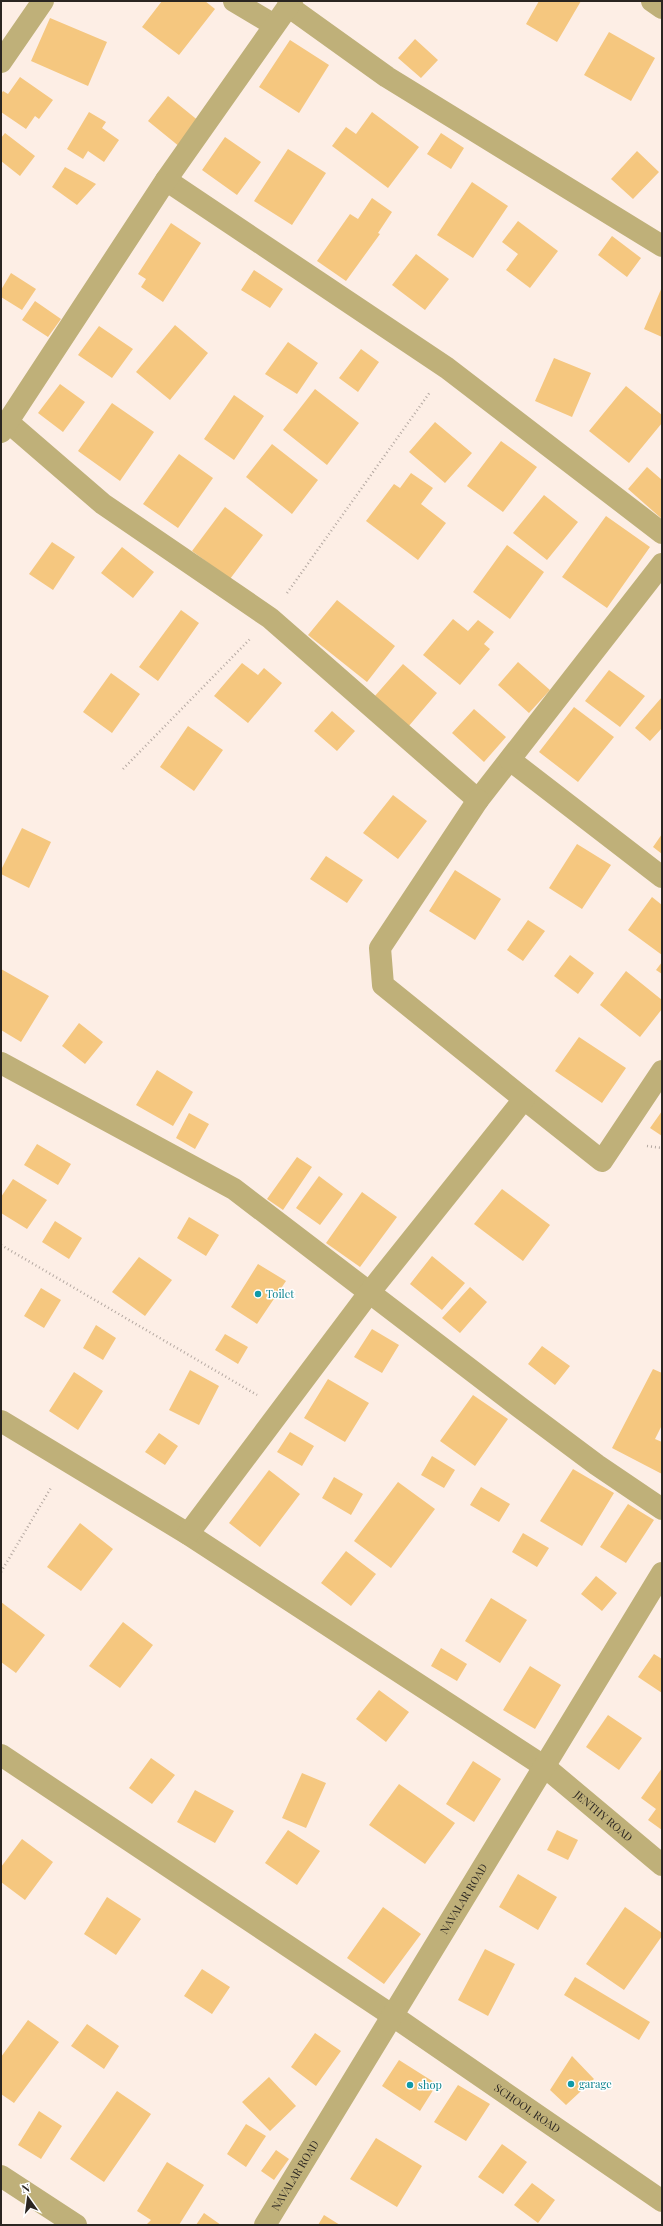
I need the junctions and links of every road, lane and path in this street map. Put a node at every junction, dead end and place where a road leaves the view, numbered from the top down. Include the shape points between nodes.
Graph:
1 (43, 1) edge
2 (234, 1) edge
3 (652, 1) edge
4 (290, 4) edge
5 (662, 8) edge
6 (274, 25) junction
7 (1, 62) edge
8 (166, 180) junction
9 (662, 246) edge
10 (447, 368) junction
11 (5, 427) edge
12 (662, 533) edge
13 (662, 564) edge
14 (270, 618) junction
15 (510, 760) junction
16 (123, 769) dead end
17 (478, 800) junction
18 (662, 877) edge
19 (1, 1063) edge
20 (662, 1071) edge
21 (524, 1099) junction
22 (1, 1245) edge
23 (369, 1293) junction
24 (281, 1410) junction
25 (1, 1421) edge
26 (66, 1462) junction
27 (662, 1509) edge
28 (188, 1534) junction
29 (1, 1572) edge
30 (662, 1573) edge
31 (1, 1755) edge
32 (545, 1767) junction
33 (662, 1865) edge
34 (393, 2016) junction
35 (1, 2176) edge
36 (662, 2201) edge
37 (76, 2225) edge
38 (265, 2225) edge

1 - 7 street
2 - 6 street
3 - 5 street
4 - 6 street
4 - 9 street via 387,77
6 - 8 street
8 - 10 street
8 - 11 street
10 - 12 street
10 - 14 path
11 - 14 street via 103,504
13 - 15 street
14 - 16 path
14 - 17 street
15 - 17 street
15 - 18 street
17 - 21 street via 380,948 383,985
19 - 23 street via 234,1189
20 - 21 street via 602,1161
21 - 23 street
22 - 24 path
23 - 24 street
23 - 27 street via 597,1465
24 - 28 street
25 - 26 street, JENTHY ROAD
26 - 28 street, JENTHY ROAD
26 - 29 path
28 - 32 street, JENTHY ROAD
30 - 32 street, NAVALAR ROAD
31 - 34 street, SCHOOL ROAD
32 - 33 street, JENTHY ROAD
32 - 34 street, NAVALAR ROAD
34 - 36 street, SCHOOL ROAD
34 - 38 street, NAVALAR ROAD
35 - 37 street

